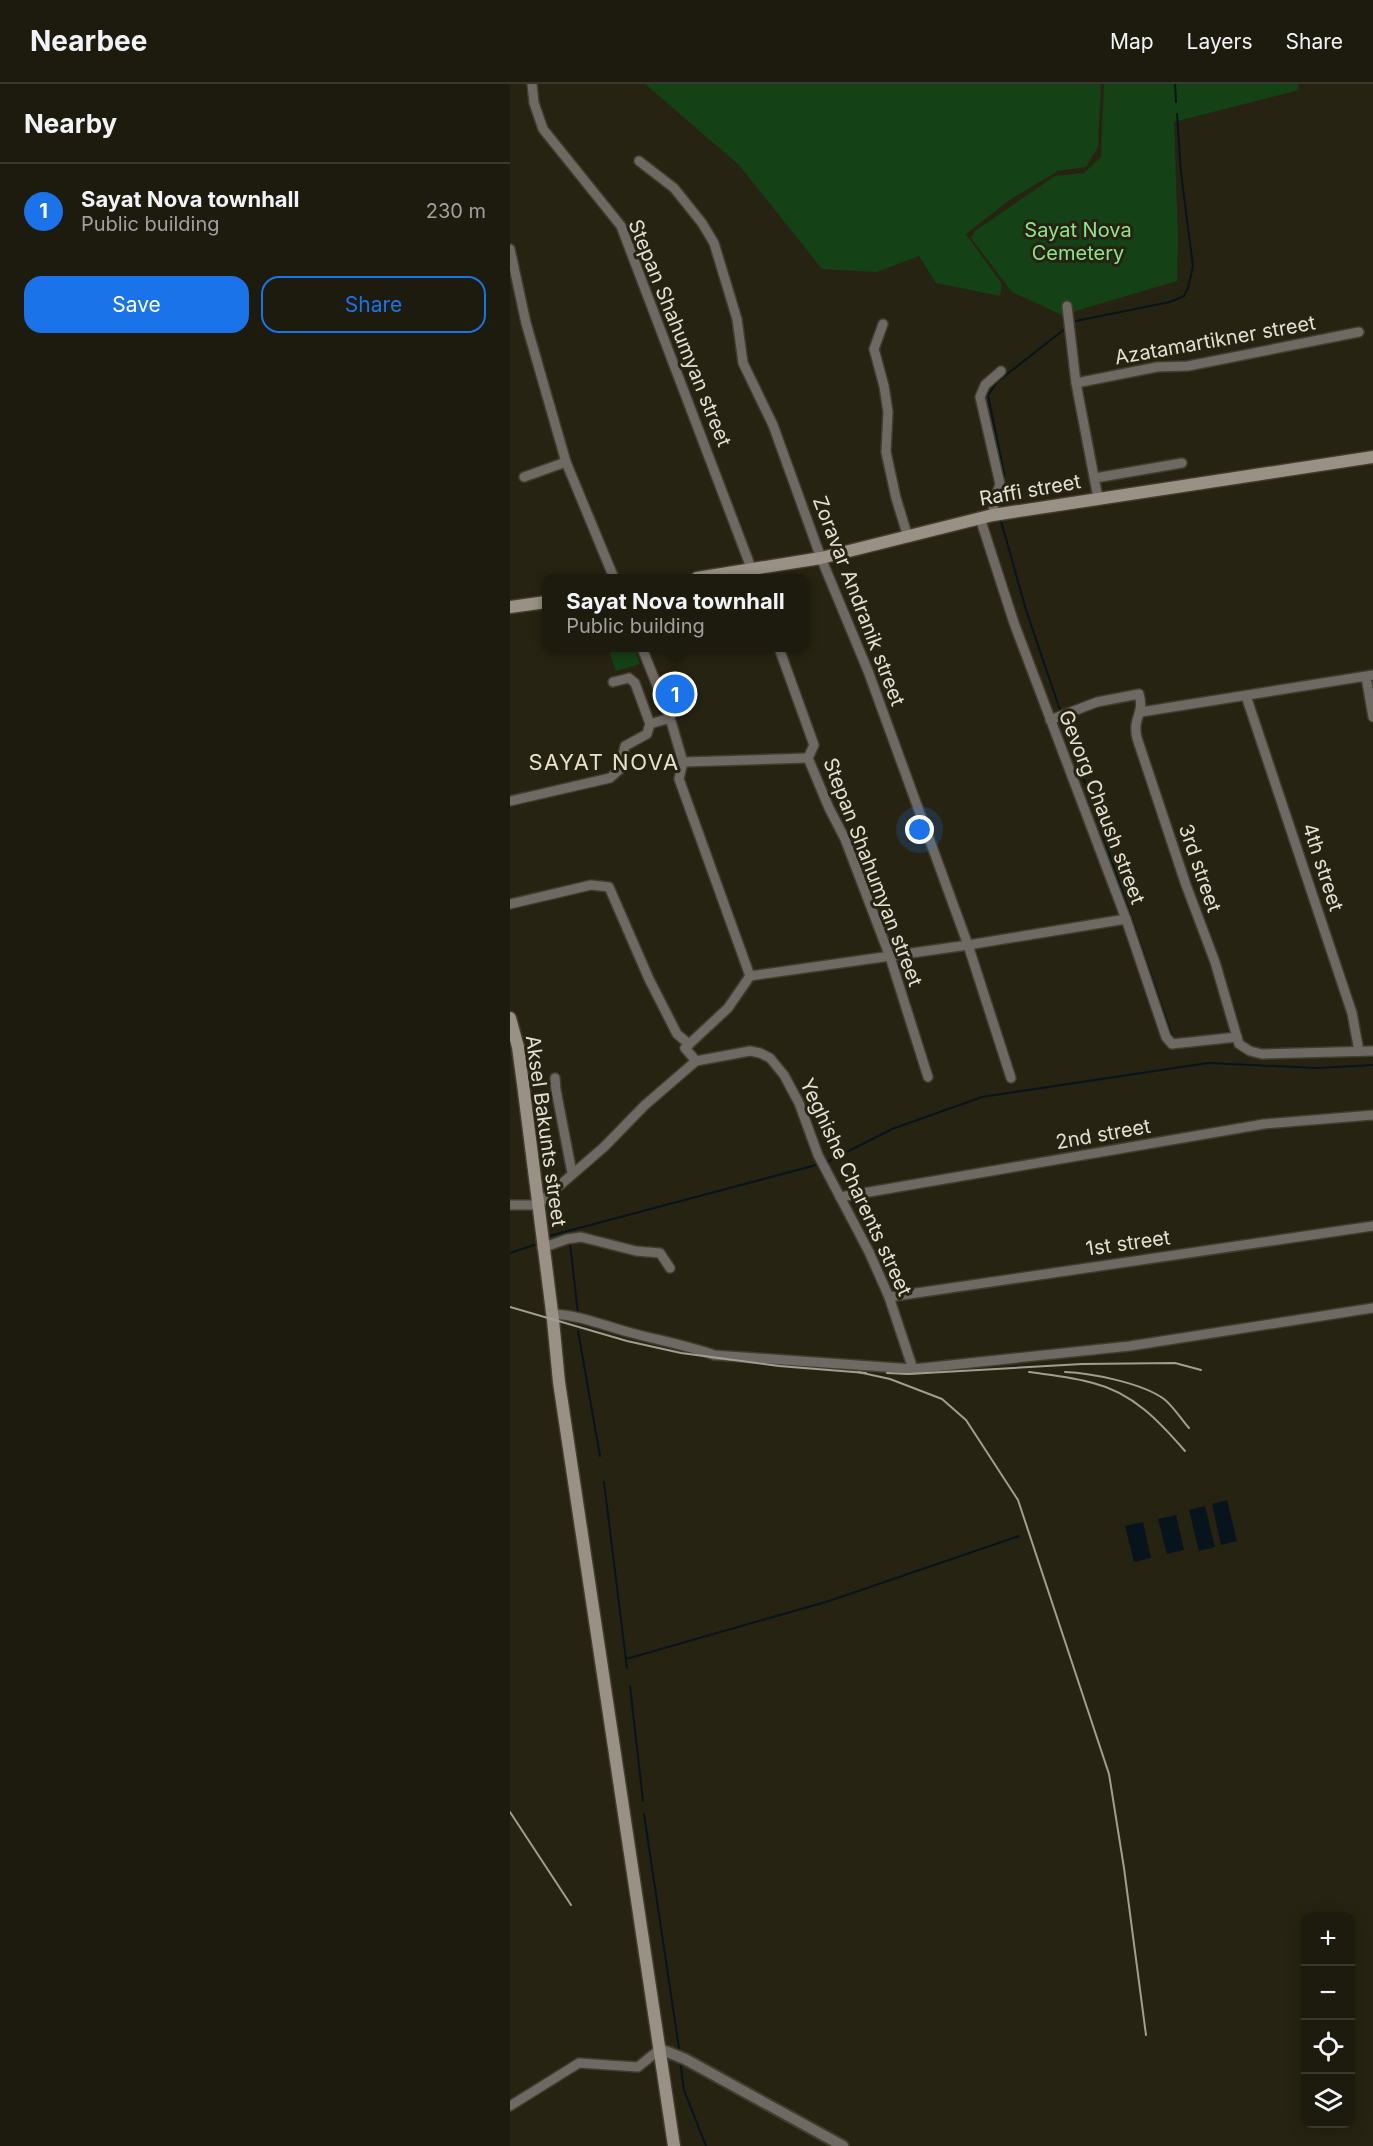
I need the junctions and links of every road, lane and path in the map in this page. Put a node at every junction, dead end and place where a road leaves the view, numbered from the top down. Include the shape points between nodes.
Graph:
1 (532, 84) edge
2 (639, 161) dead end
3 (510, 249) edge
4 (1067, 306) dead end
5 (883, 324) dead end
6 (1359, 332) dead end
7 (1001, 371) dead end
8 (1076, 383) junction
9 (1373, 457) edge
10 (566, 462) junction
11 (1182, 463) dead end
12 (524, 477) dead end
13 (1095, 478) junction
14 (1098, 498) junction
15 (987, 516) junction
16 (908, 537) junction
17 (821, 558) junction
18 (612, 574) edge
19 (753, 574) edge
20 (542, 603) edge
21 (510, 607) edge
22 (644, 652) edge
23 (780, 652) edge
24 (1369, 676) edge
25 (613, 682) dead end
26 (1246, 696) junction
27 (1141, 712) junction
28 (1373, 717) edge
29 (670, 718) junction
30 (1050, 720) junction
31 (650, 724) junction
32 (808, 758) junction
33 (683, 762) junction
34 (510, 801) edge
35 (510, 904) edge
36 (1126, 919) junction
37 (968, 945) junction
38 (890, 957) junction
39 (750, 976) junction
40 (510, 1018) edge
41 (1238, 1037) junction
42 (689, 1044) junction
43 (1373, 1051) edge
44 (1359, 1052) junction
45 (696, 1061) junction
46 (928, 1077) dead end
47 (555, 1078) dead end
48 (1011, 1078) dead end
49 (1373, 1115) edge
50 (572, 1173) junction
51 (840, 1197) junction
52 (510, 1205) edge
53 (537, 1205) junction
54 (1373, 1226) edge
55 (543, 1248) junction
56 (670, 1268) dead end
57 (889, 1297) junction
58 (1373, 1308) edge
59 (552, 1314) junction
60 (913, 1369) junction
61 (666, 2051) junction
62 (510, 2106) edge
63 (674, 2146) edge
64 (843, 2146) edge

1 - 19 street, Stepan Shahumyan street via 543,129 621,226
2 - 17 street, Zoravar Andranik street via 674,189 714,243 737,319 743,363 773,425
3 - 10 street via 526,323
4 - 8 street
5 - 16 street via 874,349 888,412 886,452
6 - 8 street, Azatamartikner street via 1188,366 1157,367
7 - 15 street via 985,385 980,397 1000,484
8 - 13 street
9 - 14 main road, Raffi street
10 - 12 street
10 - 18 street
11 - 13 street
13 - 14 street
14 - 15 main road, Raffi street
15 - 16 main road, Raffi street
15 - 30 street, Gevorg Chaush street via 1014,623
16 - 17 main road, Raffi street
17 - 19 main road, Raffi street
17 - 37 street, Zoravar Andranik street via 868,671
20 - 21 main road
22 - 29 street
23 - 32 street, Stepan Shahumyan street via 814,744
24 - 26 street
24 - 28 street
25 - 31 street via 629,678 635,683
26 - 27 street
26 - 44 street, 4th street via 1352,1012
27 - 30 street via 1139,694 1096,702
27 - 41 street, 3rd street via 1135,720 1137,738
29 - 31 street
29 - 33 street
30 - 36 street, Gevorg Chaush street
31 - 34 street via 646,734 625,746 619,770 610,778
32 - 33 street
32 - 38 street, Stepan Shahumyan street via 845,839
33 - 39 street via 679,779
35 - 42 street via 591,885 609,887 677,1034
36 - 37 street
36 - 41 street, Gevorg Chaush street via 1166,1037 1172,1044
37 - 38 street
37 - 48 street, Zoravar Andranik street
38 - 39 street
38 - 46 street, Stepan Shahumyan street
39 - 42 street via 728,1008
40 - 53 main road, Aksel Bakunts street via 518,1047
41 - 44 street via 1239,1044 1262,1054
42 - 45 street via 685,1048
43 - 44 street
45 - 50 street
45 - 51 street, Yeghishe Charents street via 750,1051 770,1058 799,1103 818,1155
47 - 50 street
49 - 51 street, 2nd street via 1264,1124
50 - 53 street
51 - 57 street, Yeghishe Charents street
52 - 53 street
53 - 55 main road, Aksel Bakunts street
54 - 57 street, 1st street
55 - 56 street via 581,1237 660,1253
55 - 59 main road, Aksel Bakunts street
57 - 60 street, Yeghishe Charents street
58 - 60 street via 1130,1346
59 - 60 street via 604,1323 610,1328 714,1355
59 - 61 main road, Aksel Bakunts street via 599,1655
61 - 62 street via 638,2067 579,2063
61 - 63 main road, Aksel Bakunts street
61 - 64 street

